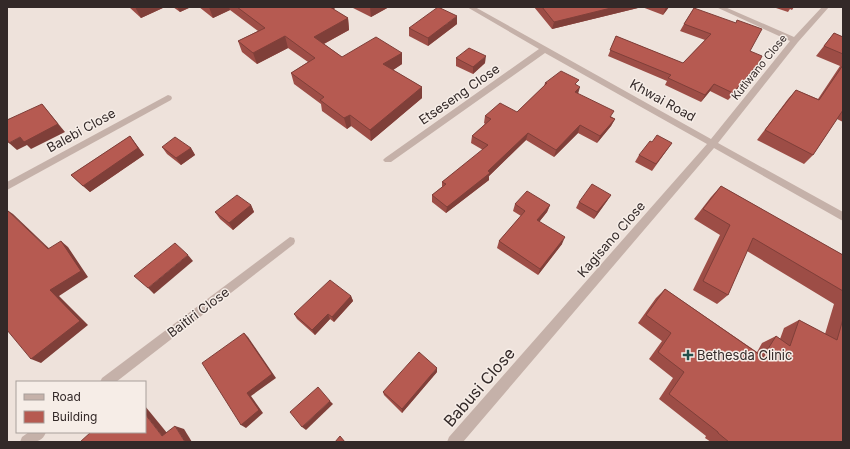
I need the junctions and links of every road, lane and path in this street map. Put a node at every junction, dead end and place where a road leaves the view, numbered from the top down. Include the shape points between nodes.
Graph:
1 (470, 7) edge
2 (719, 7) edge
3 (826, 7) edge
4 (795, 40) junction
5 (545, 49) junction
6 (168, 98) dead end
7 (713, 143) junction
8 (388, 160) dead end
9 (7, 186) edge
10 (843, 217) edge
11 (290, 241) dead end
12 (530, 354) joint
13 (107, 381) edge
14 (39, 433) edge
15 (27, 442) edge
16 (454, 442) edge

1 - 5 street, Khwai Road
2 - 4 street
3 - 4 street, Kutlwano Close
4 - 7 street, Kutlwano Close
5 - 7 street, Khwai Road
5 - 8 street, Etseseng Close
6 - 9 street, Balebi Close
7 - 10 street, Khwai Road
7 - 12 street, Kagisano Close
11 - 13 street, Baitiri Close
12 - 16 street, Babusi Close
14 - 15 street

